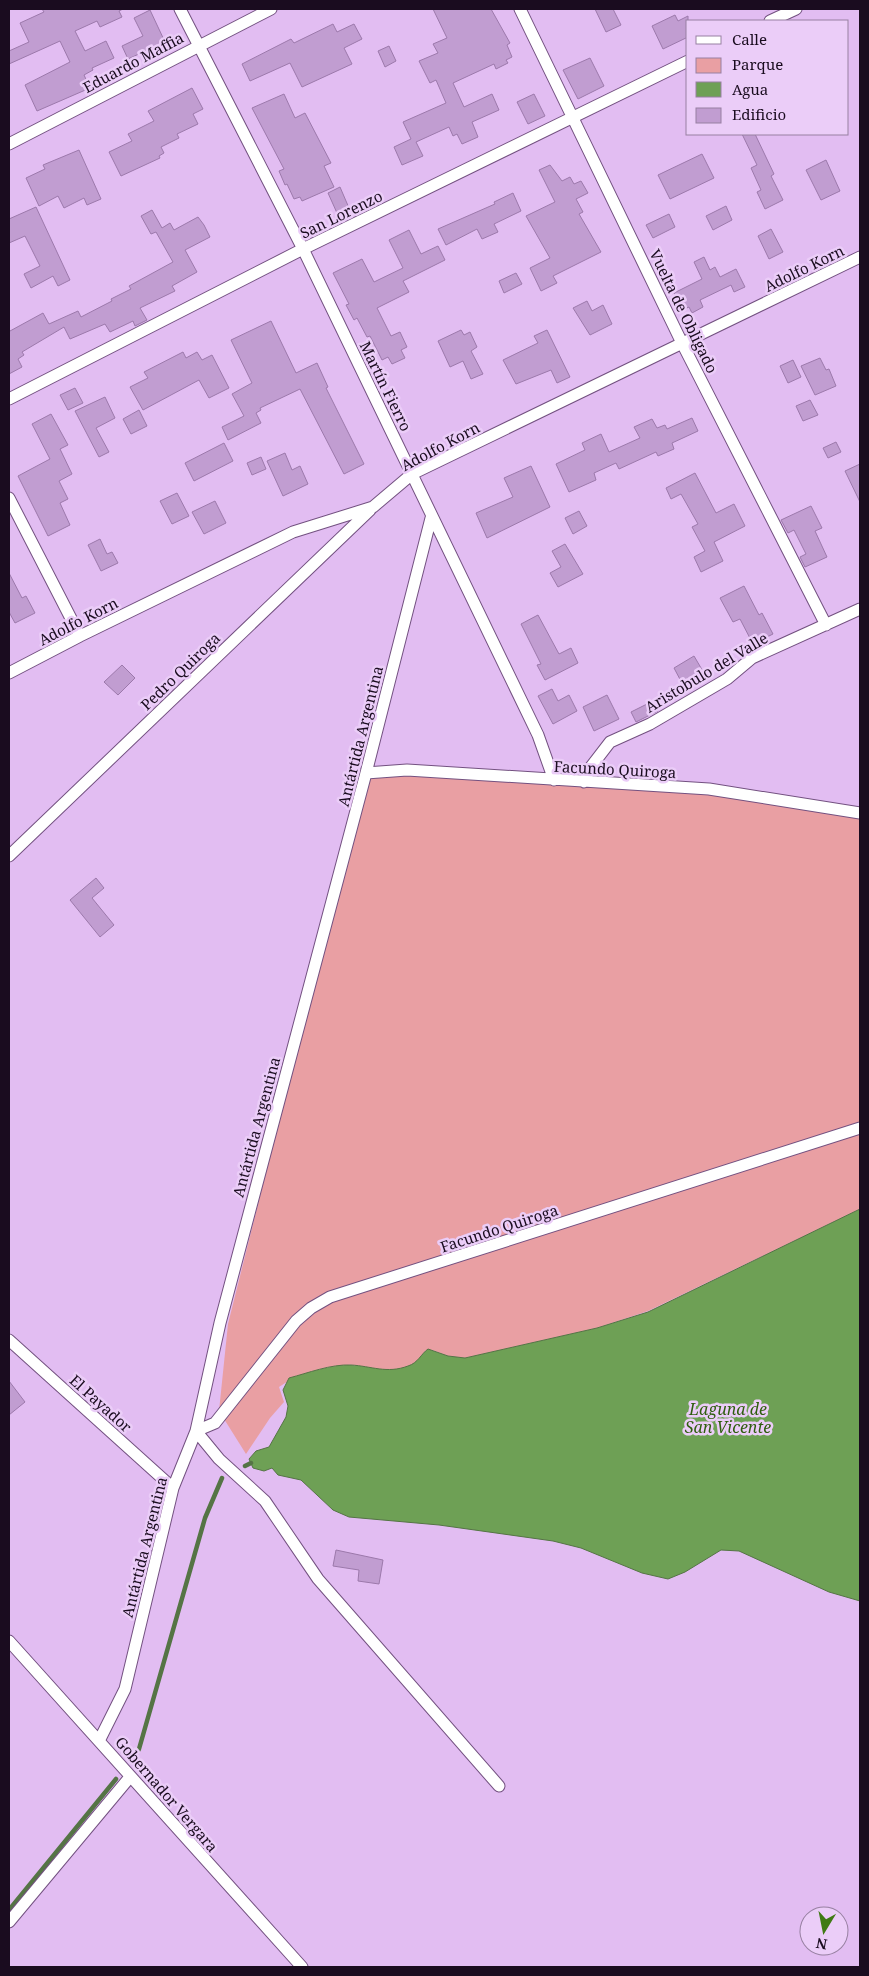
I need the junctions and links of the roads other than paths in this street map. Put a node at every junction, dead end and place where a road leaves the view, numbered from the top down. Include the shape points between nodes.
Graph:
1 (180, 9) edge
2 (271, 9) edge
3 (520, 9) edge
4 (796, 9) edge
5 (772, 20) edge
6 (199, 44) junction
7 (686, 62) edge
8 (572, 117) junction
9 (9, 144) edge
10 (303, 249) junction
11 (860, 257) edge
12 (682, 343) junction
13 (9, 399) edge
14 (412, 474) junction
15 (9, 498) edge
16 (373, 507) junction
17 (431, 518) junction
18 (860, 609) edge
19 (826, 625) junction
20 (80, 636) junction
21 (9, 673) edge
22 (366, 773) junction
23 (554, 780) junction
24 (584, 782) junction
25 (860, 813) edge
26 (9, 856) edge
27 (860, 1128) edge
28 (9, 1340) edge
29 (196, 1431) junction
30 (172, 1488) junction
31 (9, 1641) edge
32 (100, 1740) junction
33 (130, 1777) junction
34 (499, 1786) dead end
35 (9, 1922) edge
36 (302, 1967) edge

1 - 6 street, Martín Fierro
2 - 6 street, Eduardo Maffia
3 - 8 street, Vuelta de Obligado
4 - 5 street
6 - 9 street, Eduardo Maffia
6 - 10 street, Martín Fierro
7 - 8 street, San Lorenzo
8 - 10 street, San Lorenzo
8 - 12 street, Vuelta de Obligado
10 - 13 street, San Lorenzo
10 - 14 street, Martín Fierro
11 - 12 street, Adolfo Korn
12 - 14 street, Adolfo Korn
12 - 19 street, Vuelta de Obligado
14 - 16 street, Adolfo Korn
14 - 17 street, Martín Fierro
15 - 20 street
16 - 20 street, Adolfo Korn via 294,532
16 - 26 street, Pedro Quiroga
17 - 22 street, Antártida Argentina
17 - 23 street, Martín Fierro via 538,735
18 - 19 street, Aristobulo del Valle
19 - 24 street, Aristobulo del Valle via 752,658 727,679 650,724 610,742 590,768
20 - 21 street, Adolfo Korn
22 - 23 street, Facundo Quiroga via 407,770
22 - 29 street, Antártida Argentina via 220,1323
23 - 24 street, Facundo Quiroga
24 - 25 street, Facundo Quiroga via 709,789
27 - 29 street, Facundo Quiroga via 330,1297 296,1321 215,1423
28 - 30 street, El Payador
29 - 30 street, Antártida Argentina
29 - 34 street via 220,1459 265,1501 318,1579
30 - 32 street, Antártida Argentina via 125,1689
31 - 32 street, Gobernador Vergara
32 - 33 street, Gobernador Vergara
33 - 35 street
33 - 36 street, Gobernador Vergara

